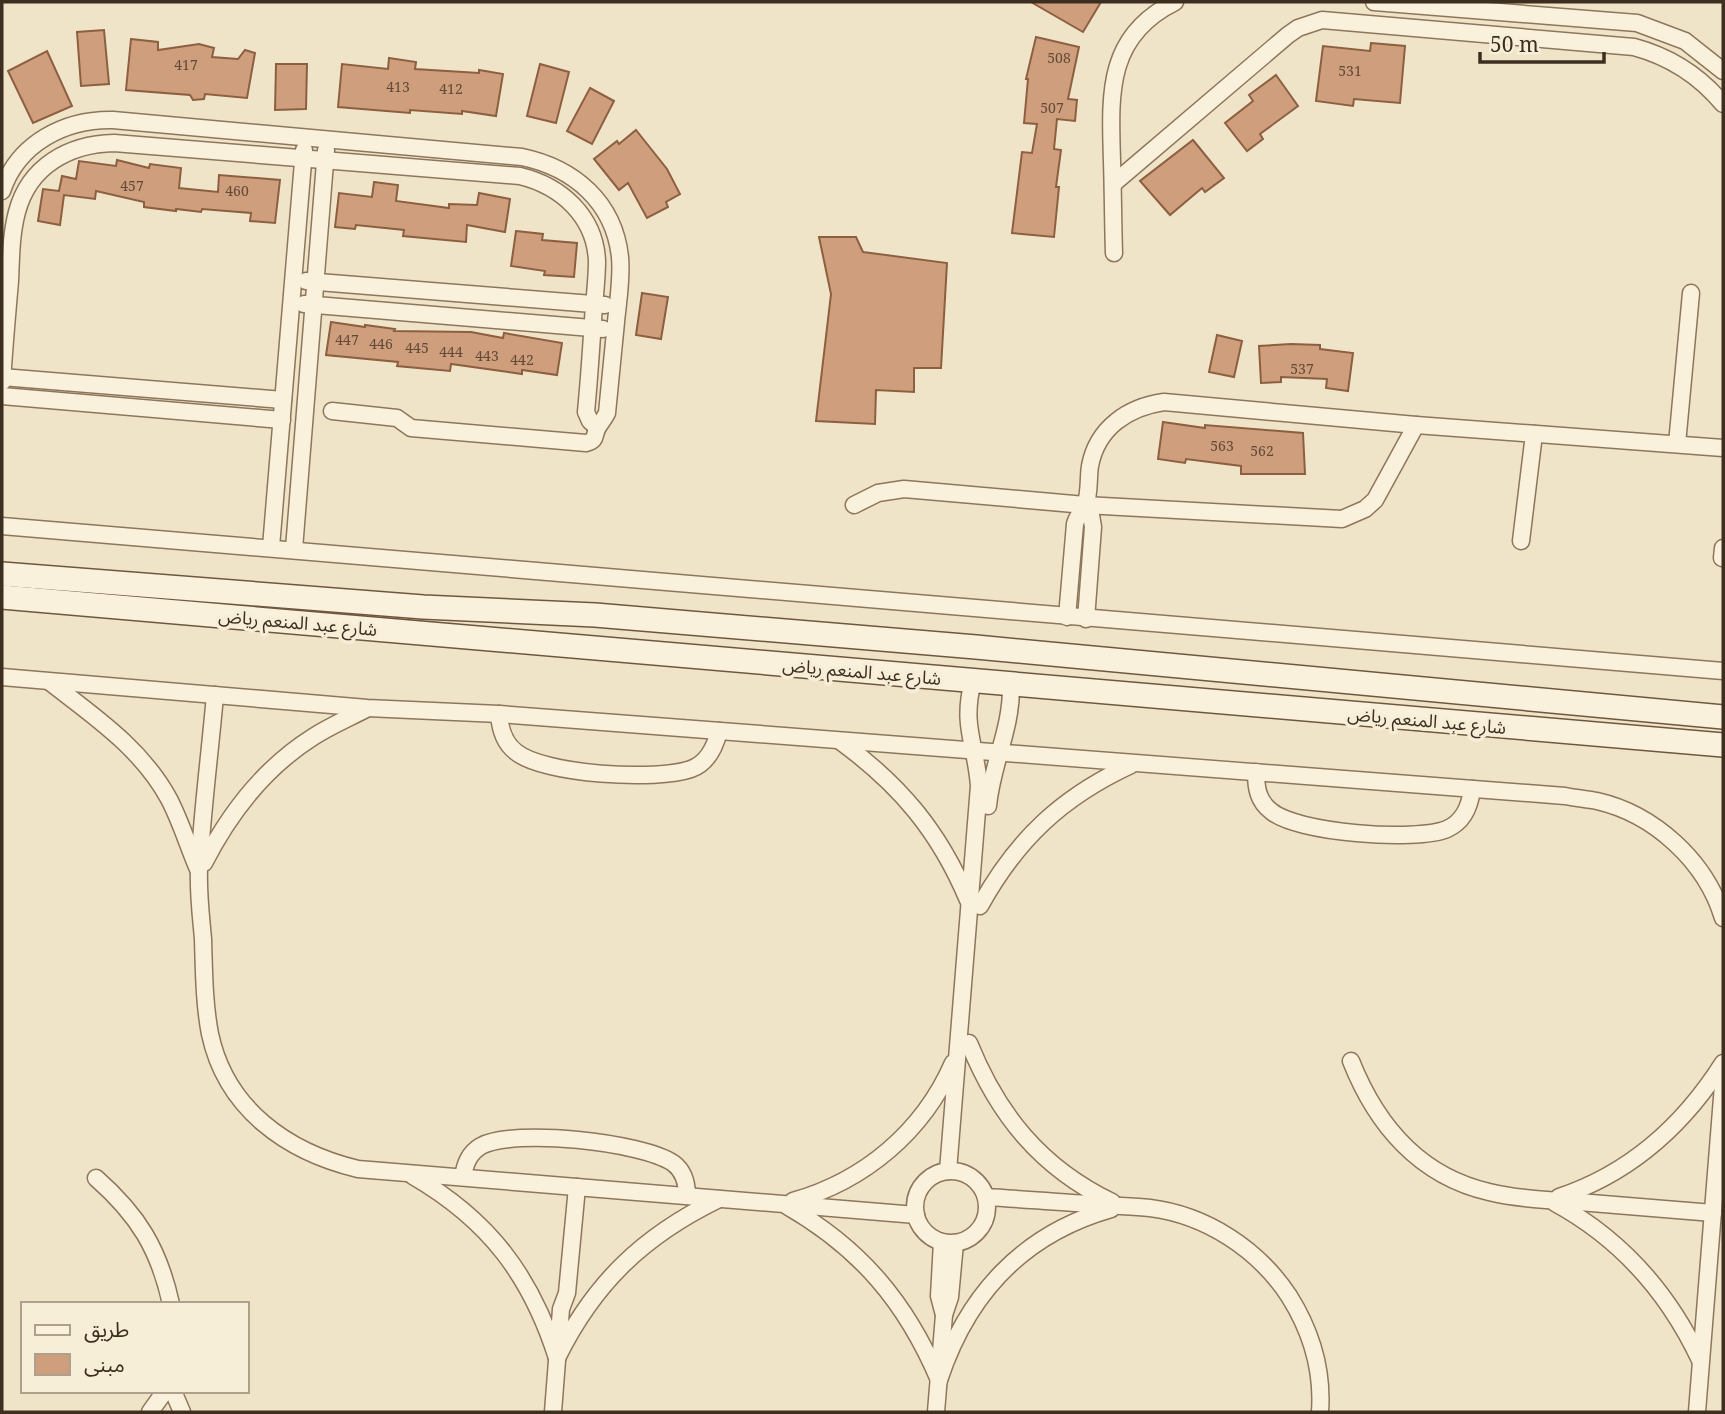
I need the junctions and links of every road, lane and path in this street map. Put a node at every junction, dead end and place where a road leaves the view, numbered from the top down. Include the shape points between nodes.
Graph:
1 (1175, 2) edge
2 (1367, 2) edge
3 (1374, 2) edge
4 (1366, 23) junction
5 (1723, 71) edge
6 (1723, 104) edge
7 (304, 137) junction
8 (327, 139) junction
9 (303, 159) junction
10 (325, 161) junction
11 (1113, 184) junction
12 (2, 191) edge
13 (1114, 253) dead end
14 (293, 280) junction
15 (316, 282) junction
16 (1691, 293) dead end
17 (291, 303) junction
18 (594, 304) junction
19 (314, 305) junction
20 (618, 306) junction
21 (592, 328) junction
22 (615, 330) junction
23 (2, 377) edge
24 (2, 382) edge
25 (2, 396) edge
26 (283, 400) junction
27 (332, 411) dead end
28 (282, 420) junction
29 (1416, 425) junction
30 (597, 427) junction
31 (1534, 434) junction
32 (1677, 444) junction
33 (1723, 448) edge
34 (854, 505) dead end
35 (1085, 505) junction
36 (2, 526) edge
37 (1521, 541) dead end
38 (271, 547) junction
39 (294, 549) junction
40 (2, 574) edge
41 (2, 597) edge
42 (1067, 617) junction
43 (1086, 618) junction
44 (976, 647) junction
45 (1013, 651) junction
46 (1723, 671) edge
47 (2, 677) edge
48 (973, 681) junction
49 (50, 682) junction
50 (1011, 684) junction
51 (215, 695) junction
52 (367, 708) junction
53 (499, 715) junction
54 (1723, 717) edge
55 (719, 731) junction
56 (840, 741) junction
57 (1723, 745) edge
58 (973, 751) junction
59 (1000, 753) junction
60 (1133, 763) junction
61 (1256, 772) junction
62 (1472, 789) junction
63 (199, 872) junction
64 (975, 905) junction
65 (1723, 918) edge
66 (963, 1047) junction
67 (1351, 1061) dead end
68 (1723, 1063) edge
69 (1723, 1085) edge
70 (953, 1171) junction
71 (408, 1173) junction
72 (463, 1177) junction
73 (96, 1178) dead end
74 (571, 1186) junction
75 (687, 1196) junction
76 (986, 1197) junction
77 (720, 1199) junction
78 (1550, 1200) junction
79 (784, 1204) junction
80 (1121, 1206) junction
81 (1713, 1213) junction
82 (916, 1215) junction
83 (949, 1242) junction
84 (170, 1302) edge
85 (557, 1358) junction
86 (1701, 1362) junction
87 (939, 1380) junction
88 (167, 1393) edge
89 (169, 1393) edge
90 (170, 1393) edge
91 (150, 1412) edge
92 (168, 1412) edge
93 (182, 1412) edge
94 (553, 1412) edge
95 (936, 1412) edge
96 (1320, 1412) edge
97 (1697, 1412) edge

1 - 11 street via 1146,18 1119,62 1111,96
2 - 4 street
3 - 5 street via 1637,23 1685,41
4 - 6 street via 1634,47 1688,70
4 - 11 street via 1322,20 1298,28
7 - 8 street
7 - 9 street
7 - 12 street via 113,120 79,122 33,145 11,171
8 - 10 street
8 - 20 street via 522,157 559,168 590,191 611,222 620,260
9 - 10 street
9 - 14 street
9 - 23 street via 106,144 82,146 52,160 30,183 17,212
10 - 15 street
10 - 18 street via 520,176 548,186 573,204 589,229 597,259
11 - 13 street
14 - 15 street
14 - 17 street
15 - 18 street
15 - 19 street
16 - 32 street
17 - 19 street
17 - 26 street
18 - 20 street
18 - 21 street
19 - 21 street
19 - 39 street
20 - 22 street
21 - 22 street
21 - 30 street via 586,412
22 - 30 street via 607,413
23 - 24 street
23 - 26 street
25 - 28 street
26 - 28 street
27 - 30 street via 397,418 411,428 586,443 594,440
28 - 38 street
29 - 31 street
29 - 35 street via 1375,500 1342,519
29 - 35 street via 1150,404 1123,416 1102,436 1091,463
31 - 32 street
31 - 37 street
32 - 33 street
34 - 35 street via 878,493 904,489
35 - 42 street via 1075,524
35 - 43 street via 1093,527
36 - 38 street
38 - 39 street
39 - 42 street
40 - 44 street, شارع عبد المنعم رياض
41 - 48 street, شارع عبد المنعم رياض
42 - 43 street
43 - 46 street
44 - 45 street, شارع عبد المنعم رياض
44 - 48 street
45 - 50 street
45 - 54 street, شارع عبد المنعم رياض
47 - 49 street
48 - 50 street, شارع عبد المنعم رياض
48 - 58 street via 967,716
49 - 51 street
49 - 63 street via 139,756 169,798
50 - 57 street, شارع عبد المنعم رياض
50 - 59 street via 1008,726
51 - 52 street
51 - 63 street
52 - 53 street
52 - 63 street via 315,735 275,766 240,803
53 - 55 street
53 - 55 street via 503,737 518,754 592,773 690,769 712,751
55 - 56 street
56 - 58 street
56 - 64 street via 888,778 915,808
58 - 59 street
58 - 64 street via 979,786
59 - 60 street
59 - 64 street via 990,787
60 - 61 street
60 - 64 street via 1080,792 1033,831
61 - 62 street
61 - 62 street via 1259,796 1273,814 1347,832 1445,830 1467,808
62 - 65 street via 1564,796 1629,812 1684,851 1705,877
63 - 71 street via 207,1017 221,1065 235,1091 261,1121 301,1150 358,1169
64 - 66 street
66 - 70 street
66 - 79 street via 929,1107 887,1153 838,1185
66 - 80 street via 1027,1141 1071,1178
67 - 78 street via 1380,1119 1427,1164 1487,1192
68 - 78 street via 1693,1107 1652,1147 1603,1179
69 - 81 street
70 - 76 street via 978,1183
70 - 82 street via 922,1185
71 - 72 street
71 - 85 street via 460,1206 503,1250 536,1301
72 - 74 street
72 - 75 street via 473,1152 489,1143 578,1140 665,1159 685,1178
73 - 84 street via 132,1213 146,1234 158,1256
74 - 75 street
74 - 85 street via 567,1293
75 - 77 street
76 - 80 street
76 - 83 street via 981,1227 965,1240
77 - 79 street
77 - 85 street via 668,1226 623,1263 585,1307
78 - 81 street
78 - 86 street via 1598,1229 1640,1267 1675,1312
79 - 82 street
79 - 87 street via 839,1241 886,1287 916,1331
80 - 87 street via 1065,1226 1015,1259 975,1303 947,1353
80 - 96 street via 1179,1214 1207,1224 1259,1260 1286,1292 1310,1338 1318,1368
81 - 86 street
82 - 83 street via 925,1232
83 - 87 street via 939,1296 944,1315
85 - 94 street
86 - 97 street
87 - 95 street
88 - 91 street
89 - 92 street
90 - 93 street

